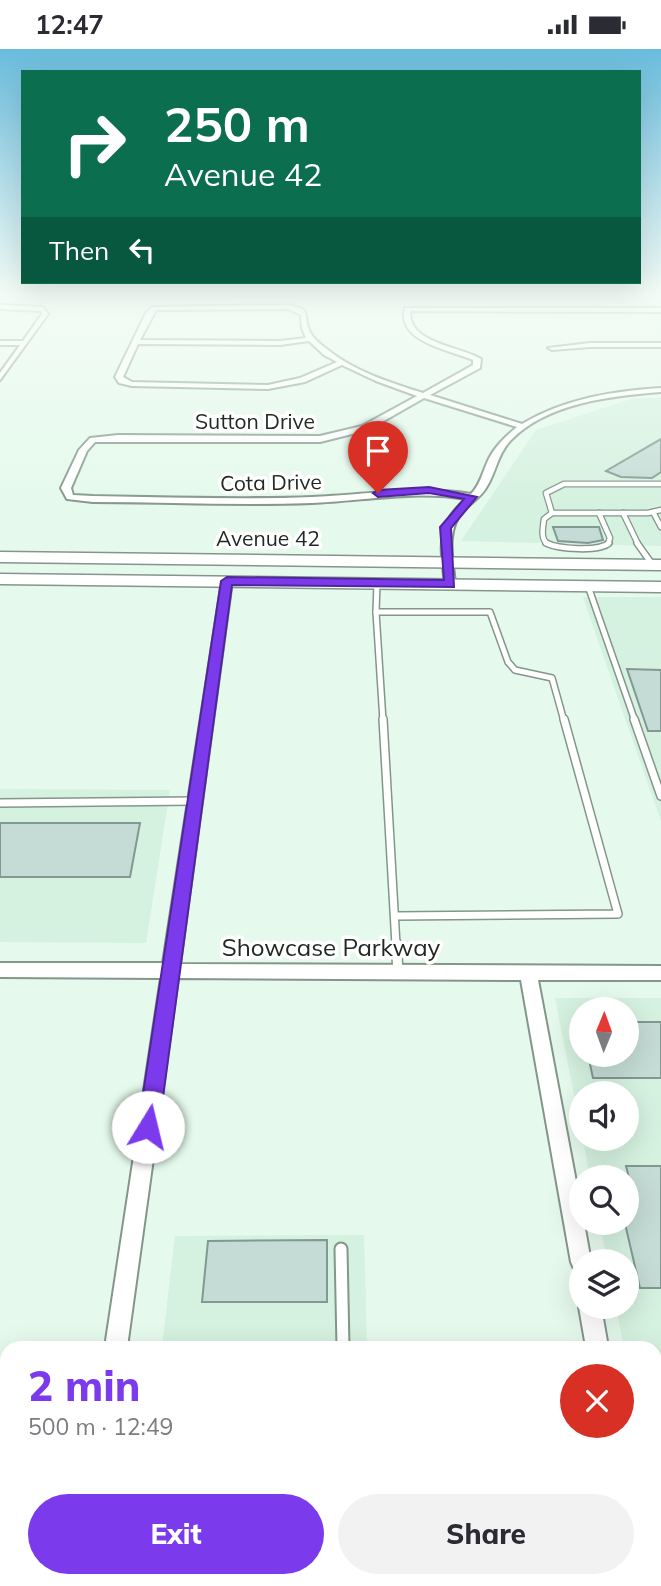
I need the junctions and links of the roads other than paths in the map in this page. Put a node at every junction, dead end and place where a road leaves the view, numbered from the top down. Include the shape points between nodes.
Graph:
1 (125, 365) edge
2 (337, 365) edge
3 (344, 365) edge
4 (477, 365) edge
5 (661, 390) edge
6 (423, 395) junction
7 (524, 427) junction
8 (661, 484) edge
9 (69, 497) joint
10 (472, 497) junction
11 (661, 510) edge
12 (653, 512) junction
13 (552, 513) junction
14 (599, 513) junction
15 (623, 513) junction
16 (661, 527) edge
17 (0, 557) edge
18 (448, 560) junction
19 (656, 564) edge
20 (0, 579) edge
21 (227, 581) junction
22 (377, 583) junction
23 (450, 584) junction
24 (526, 585) junction
25 (588, 586) junction
26 (661, 587) edge
27 (376, 611) junction
28 (661, 796) edge
29 (195, 801) junction
30 (0, 803) edge
31 (395, 916) junction
32 (0, 969) edge
33 (171, 971) junction
34 (398, 972) junction
35 (528, 972) junction
36 (661, 973) edge
37 (341, 1249) dead end
38 (579, 1249) edge
39 (592, 1319) edge
40 (117, 1341) edge
41 (343, 1341) edge
42 (596, 1341) edge

1 - 2 street via 119,377 132,384 268,387 302,380
3 - 6 street
4 - 6 street, Sutton Drive
5 - 7 street via 570,405
6 - 7 street
6 - 9 street, Sutton Drive via 365,428 320,439 93,440 83,450 66,488
7 - 10 street via 495,453 482,487
8 - 13 lane via 564,484 547,493
9 - 10 street, Cota Drive via 312,500 429,490
10 - 18 street via 446,527
11 - 12 lane
12 - 15 lane
12 - 16 lane
13 - 14 lane
13 - 14 lane via 544,519 545,543 603,547 610,538
14 - 15 lane
15 - 19 lane via 638,544
17 - 18 main road, Avenue 42
18 - 19 main road, Avenue 42
18 - 23 street
19 - 24 main road via 652,575 645,578 567,577
20 - 21 main road, Avenue 42
21 - 22 main road, Avenue 42
21 - 29 street
22 - 23 main road, Avenue 42
22 - 27 lane
23 - 24 main road, Avenue 42
24 - 25 main road, Avenue 42
25 - 26 main road, Avenue 42
25 - 28 lane
27 - 31 lane
27 - 31 lane via 490,612 515,670 552,678 618,914
29 - 30 lane
29 - 33 street
31 - 34 lane
32 - 33 street, Showcase Parkway
33 - 34 street, Showcase Parkway
33 - 40 street
34 - 35 street, Showcase Parkway
35 - 36 street, Showcase Parkway
35 - 38 street
37 - 41 lane
39 - 42 street

